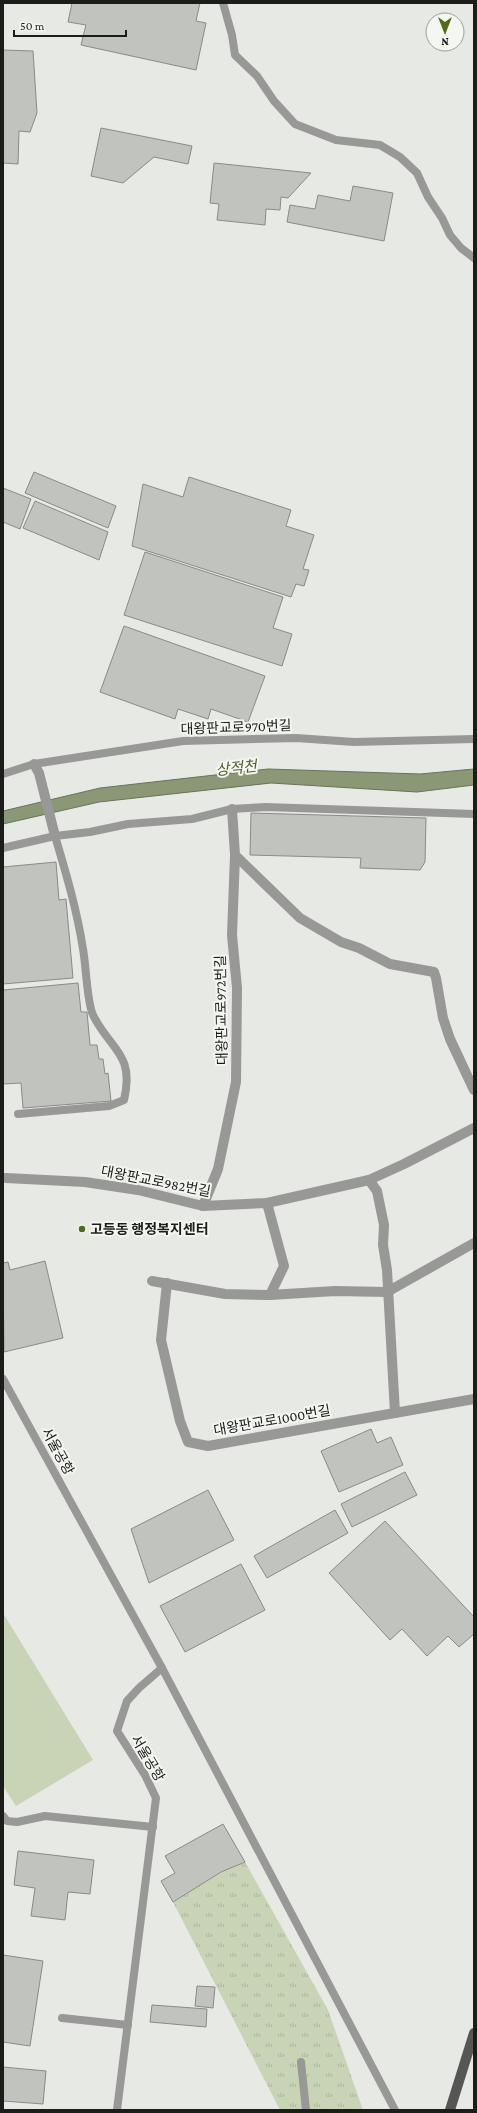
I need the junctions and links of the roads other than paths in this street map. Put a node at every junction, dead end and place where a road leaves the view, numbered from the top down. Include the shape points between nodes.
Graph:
1 (223, 3) edge
2 (474, 258) edge
3 (474, 739) edge
4 (37, 768) junction
5 (3, 774) edge
6 (232, 809) junction
7 (474, 814) edge
8 (54, 832) junction
9 (3, 848) edge
10 (235, 855) junction
11 (474, 1090) edge
12 (18, 1114) dead end
13 (474, 1128) edge
14 (6, 1178) dead end
15 (369, 1180) junction
16 (267, 1203) junction
17 (203, 1206) junction
18 (474, 1243) edge
19 (152, 1281) dead end
20 (167, 1283) junction
21 (387, 1292) junction
22 (270, 1295) junction
23 (3, 1379) edge
24 (474, 1399) edge
25 (396, 1413) junction
26 (162, 1668) junction
27 (3, 1816) edge
28 (153, 1828) junction
29 (62, 2018) dead end
30 (128, 2024) junction
31 (474, 2033) edge
32 (301, 2062) dead end
33 (117, 2110) edge
34 (306, 2110) edge
35 (395, 2110) edge
36 (450, 2110) edge

1 - 2 lane via 235,55 257,76 274,102 296,124 336,140 380,145 400,157 417,173 450,235
3 - 4 lane, 대왕판교로970번길 via 354,742 296,738 183,741
4 - 5 lane, 대왕판교로970번길
4 - 8 street
6 - 7 lane via 265,807
6 - 8 lane via 192,818 128,824 90,832
6 - 10 street, 대왕판교로972번길
8 - 9 lane
8 - 12 lane via 83,948 93,1014 122,1056 128,1083 124,1100 109,1106
10 - 11 street via 300,918 340,942 390,964 434,972 450,1039
10 - 17 street, 대왕판교로972번길 via 232,935 237,988 236,1082 218,1169
13 - 15 street, 대왕판교로982번길
14 - 17 street, 대왕판교로982번길 via 85,1182 138,1190
15 - 16 street, 대왕판교로982번길
15 - 21 street via 377,1191 384,1225
16 - 17 street, 대왕판교로982번길
16 - 22 street via 284,1266
18 - 21 street
19 - 20 street
20 - 22 street via 225,1294
20 - 25 street, 대왕판교로1000번길 via 161,1340 180,1421 188,1442 208,1446
21 - 22 street via 335,1291
21 - 25 street
23 - 26 lane, 서울공항
24 - 25 street, 대왕판교로1000번길
26 - 28 lane, 서울공항 via 138,1688 128,1701 117,1731 145,1775 156,1798
26 - 35 lane
27 - 28 lane via 7,1821 17,1822 45,1816
28 - 30 lane, 서울공항
29 - 30 lane
30 - 33 lane, 서울공항
31 - 36 main road
32 - 34 lane

